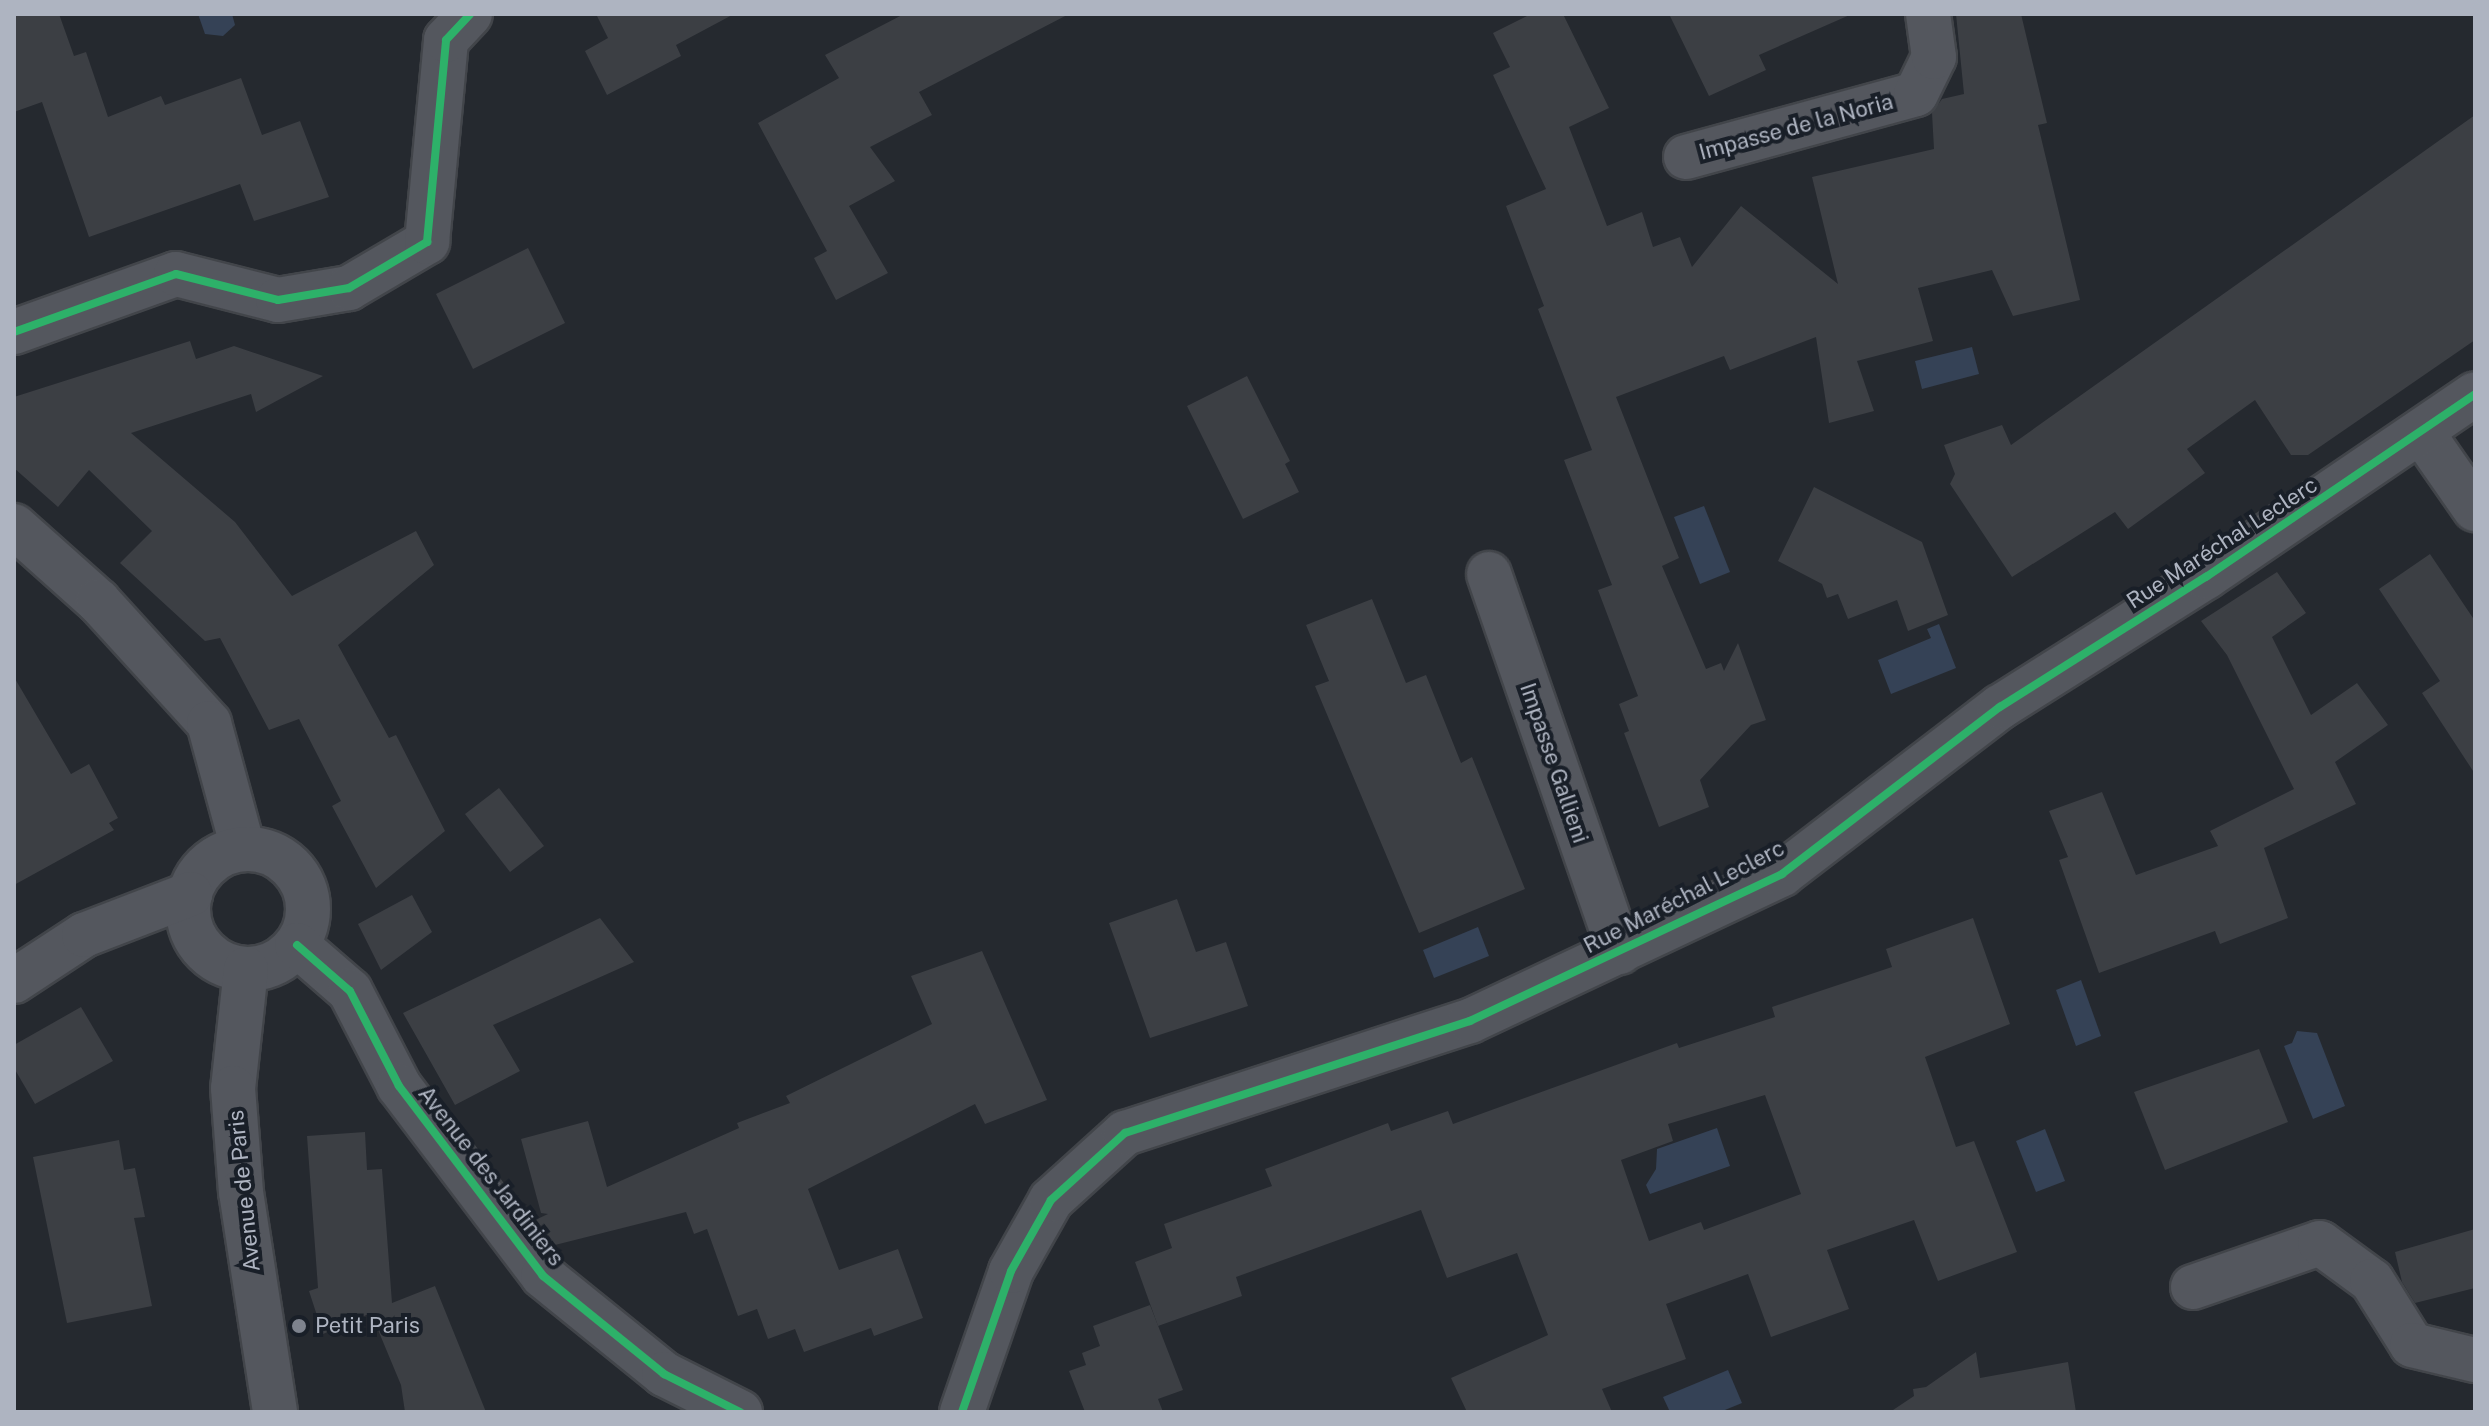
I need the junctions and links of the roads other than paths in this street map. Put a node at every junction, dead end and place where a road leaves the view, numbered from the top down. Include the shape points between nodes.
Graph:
1 (1928, 14) edge
2 (473, 15) edge
3 (1686, 157) dead end
4 (14, 332) edge
5 (2475, 394) edge
6 (2422, 433) junction
7 (2475, 509) edge
8 (14, 526) edge
9 (1489, 574) dead end
10 (243, 848) junction
11 (190, 894) junction
12 (297, 945) junction
13 (1620, 952) junction
14 (246, 969) junction
15 (14, 981) edge
16 (2193, 1287) dead end
17 (2475, 1360) edge
18 (275, 1412) edge
19 (740, 1412) edge
20 (962, 1412) edge

1 - 3 street, Impasse de la Noria via 1934,57 1916,94
2 - 4 street via 446,40 427,242 349,288 278,300 176,274
5 - 6 street, Rue Maréchal Leclerc
6 - 7 street
6 - 13 street, Rue Maréchal Leclerc via 2000,707 1782,874
8 - 10 street via 98,601 209,723
9 - 13 street, Impasse Gallieni
10 - 11 street via 209,863
10 - 12 street via 280,857 295,870 309,908
11 - 14 street via 188,912 200,946 229,966
11 - 15 street via 84,935
12 - 14 street via 274,962
12 - 19 street, Avenue des Jardiniers via 350,991 399,1086 543,1276 664,1374
13 - 20 street, Rue Maréchal Leclerc via 1470,1021 1125,1133 1051,1200 1011,1271
14 - 18 street, Avenue de Paris via 233,1088 241,1192
16 - 17 street via 2320,1243 2372,1281 2412,1345

